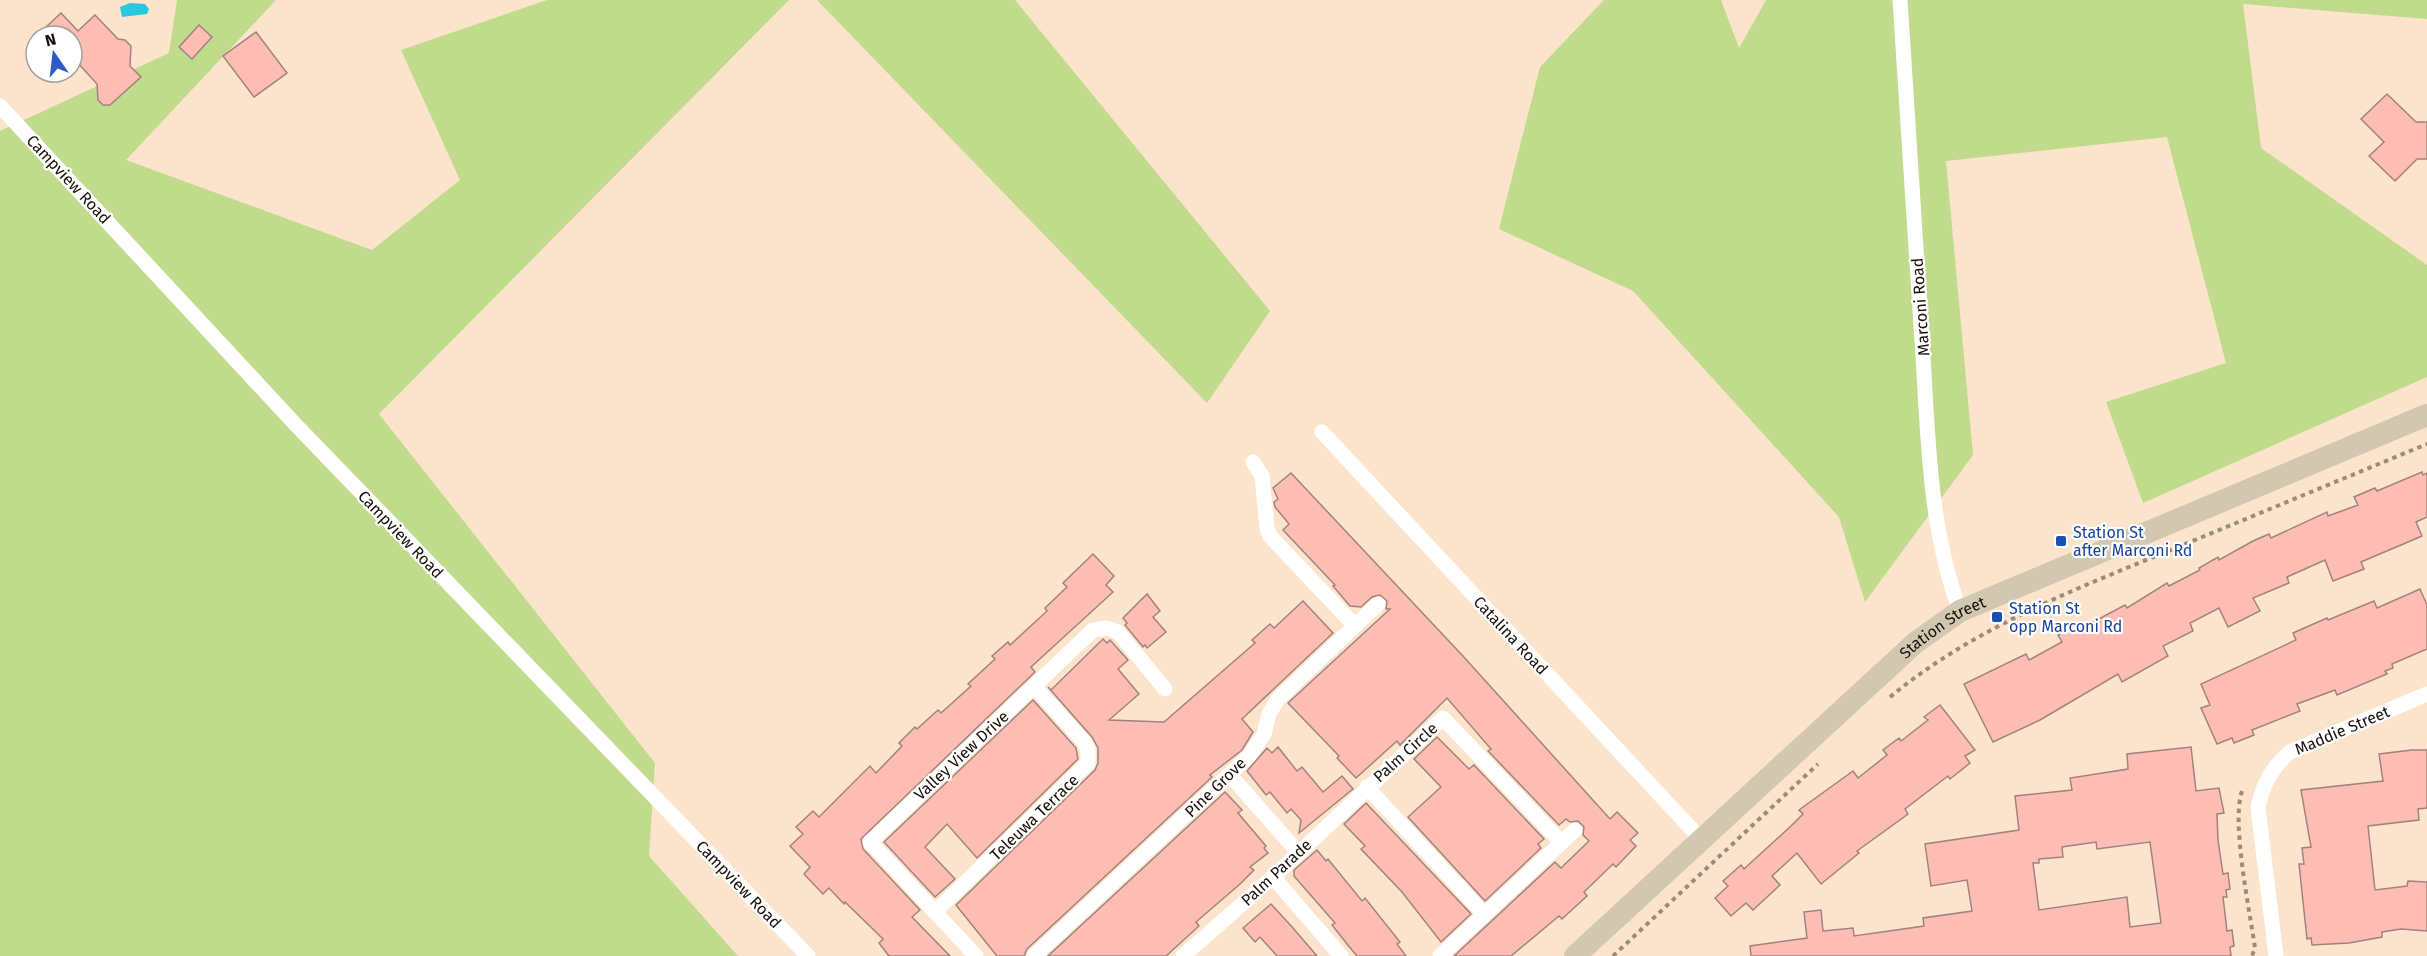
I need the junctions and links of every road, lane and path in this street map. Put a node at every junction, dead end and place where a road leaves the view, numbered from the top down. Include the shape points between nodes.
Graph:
1 (1900, 0) edge
2 (0, 106) edge
3 (2427, 415) edge
4 (1322, 432) dead end
5 (2427, 444) edge
6 (1253, 462) dead end
7 (1378, 604) dead end
8 (1960, 611) junction
9 (1355, 626) junction
10 (1034, 686) junction
11 (1165, 689) dead end
12 (2427, 694) edge
13 (1883, 703) dead end
14 (1824, 758) dead end
15 (1230, 775) junction
16 (2245, 785) dead end
17 (1367, 787) junction
18 (1575, 830) dead end
19 (1700, 838) junction
20 (1561, 842) junction
21 (1298, 851) junction
22 (1273, 877) junction
23 (935, 912) junction
24 (1484, 914) junction
25 (808, 956) edge
26 (976, 956) edge
27 (1034, 956) edge
28 (1183, 956) edge
29 (1341, 956) edge
30 (1440, 956) edge
31 (1575, 956) edge
32 (1613, 956) edge
33 (2252, 956) edge
34 (2276, 956) edge

1 - 8 street, Marconi Road via 1933,478 1944,560
2 - 25 street, Campview Road via 295,424
3 - 8 street, Station Street
4 - 19 street, Catalina Road
5 - 13 path via 2025,612 1958,648
6 - 9 street via 1262,476 1270,536
7 - 9 street, Pine Grove
8 - 19 street, Station Street via 1915,643
9 - 15 street, Pine Grove via 1278,699 1264,734
10 - 11 street, Valley View Drive via 1093,630 1107,627 1126,640
10 - 23 street, Teleuwa Terrace via 1084,742 1088,763
10 - 23 street, Valley View Drive via 870,842
12 - 34 street, Maddie Street via 2290,752 2269,776 2258,808
14 - 32 path
15 - 21 street
15 - 27 street, Pine Grove
16 - 33 path via 2239,801 2239,829 2255,948
17 - 20 street, Palm Circle via 1443,717
17 - 21 street, Palm Parade
17 - 24 street, Palm Circle
18 - 20 street
19 - 31 street, Station Street
20 - 24 street
21 - 22 street, Palm Parade
22 - 28 street, Palm Parade
22 - 29 street
23 - 26 street, Valley View Drive
24 - 30 street

